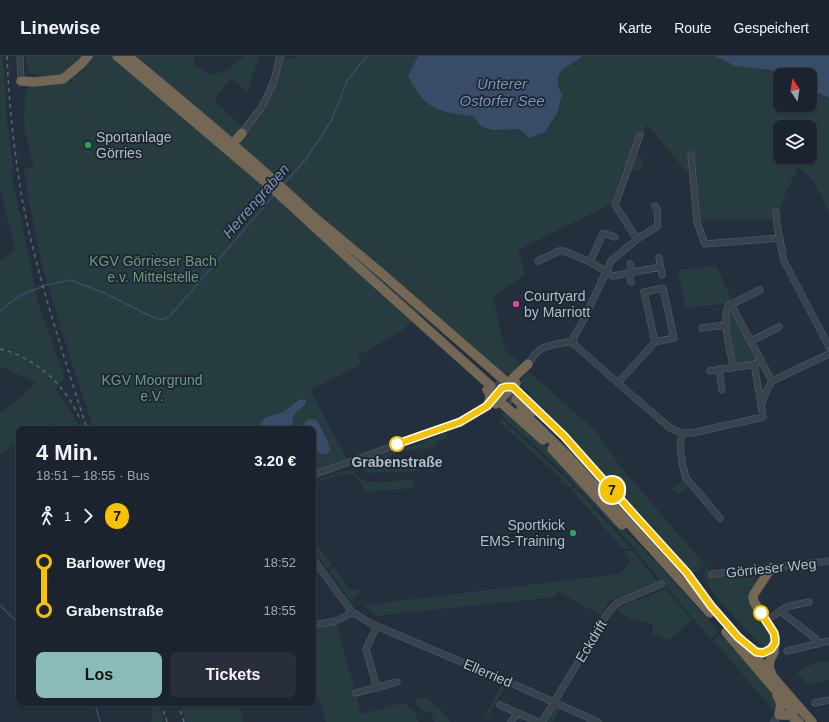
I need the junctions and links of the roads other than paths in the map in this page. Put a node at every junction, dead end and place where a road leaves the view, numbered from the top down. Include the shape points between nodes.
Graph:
1 (20, 56) edge
2 (88, 56) edge
3 (116, 56) edge
4 (128, 56) edge
5 (280, 56) edge
6 (21, 80) joint
7 (640, 135) dead end
8 (240, 136) junction
9 (226, 138) junction
10 (691, 155) dead end
11 (264, 170) junction
12 (272, 183) junction
13 (656, 206) dead end
14 (776, 212) dead end
15 (311, 219) junction
16 (615, 237) dead end
17 (780, 238) junction
18 (637, 239) junction
19 (658, 258) dead end
20 (538, 261) dead end
21 (590, 262) junction
22 (630, 264) dead end
23 (660, 267) junction
24 (606, 272) junction
25 (630, 273) junction
26 (662, 275) dead end
27 (631, 282) dead end
28 (760, 290) dead end
29 (728, 306) junction
30 (726, 325) junction
31 (779, 327) dead end
32 (702, 328) dead end
33 (573, 341) junction
34 (751, 341) junction
35 (655, 342) junction
36 (829, 347) edge
37 (829, 354) edge
38 (760, 360) junction
39 (528, 364) joint
40 (754, 364) junction
41 (733, 367) junction
42 (718, 370) junction
43 (710, 371) dead end
44 (772, 381) junction
45 (618, 383) junction
46 (722, 390) dead end
47 (505, 391) junction
48 (761, 405) junction
49 (489, 407) junction
50 (460, 422) joint
51 (682, 433) junction
52 (316, 474) edge
53 (720, 518) dead end
54 (829, 561) edge
55 (316, 563) edge
56 (771, 568) junction
57 (712, 574) dead end
58 (661, 584) dead end
59 (810, 602) dead end
60 (709, 608) junction
61 (780, 611) junction
62 (352, 612) junction
63 (766, 621) junction
64 (316, 625) edge
65 (377, 626) junction
66 (738, 637) junction
67 (829, 641) edge
68 (775, 643) junction
69 (818, 644) junction
70 (787, 651) dead end
71 (773, 678) junction
72 (397, 682) dead end
73 (376, 688) junction
74 (775, 690) junction
75 (356, 693) dead end
76 (829, 700) edge
77 (554, 702) junction
78 (815, 703) dead end
79 (500, 705) dead end
80 (517, 713) junction
81 (776, 719) edge
82 (511, 722) edge
83 (538, 722) edge
84 (542, 722) edge
85 (598, 722) edge
86 (799, 722) edge
87 (803, 722) edge
88 (812, 722) edge

1 - 6 street
2 - 6 highway via 63,79 34,82
3 - 12 highway
4 - 9 highway
5 - 8 street via 274,81 262,107
7 - 18 street via 634,162 615,205
8 - 9 highway
8 - 11 highway via 241,148
9 - 11 highway
10 - 17 street via 697,222 705,244
11 - 12 highway
12 - 15 highway
13 - 18 street via 658,226
14 - 17 street
15 - 47 highway via 369,263
15 - 47 highway via 325,240 391,304
16 - 21 street via 603,232
17 - 36 street via 784,261
18 - 24 street via 611,261
19 - 23 street
20 - 21 street via 564,250
21 - 24 street
22 - 25 street
23 - 25 street
23 - 26 street
24 - 25 street via 613,276
24 - 33 street
25 - 27 street
28 - 29 street
29 - 30 street
29 - 34 street via 734,310
30 - 32 street
30 - 41 street
31 - 34 street
33 - 39 street via 541,349
33 - 45 street
34 - 38 street
35 - 35 street via 644,292 664,288 674,338
35 - 45 street
37 - 44 street
38 - 40 street
38 - 44 street
39 - 47 highway
40 - 41 street
40 - 48 street
41 - 42 street
42 - 43 street
42 - 46 street
44 - 48 street
45 - 51 street via 670,428
47 - 49 highway
47 - 49 highway via 490,397
47 - 60 highway
47 - 60 highway via 564,436 687,573
48 - 51 street via 763,417
49 - 50 highway
50 - 52 street
51 - 53 street via 680,448 686,478
54 - 56 street, Görrieser Weg
55 - 62 street, Ellerried
56 - 57 street, Görrieser Weg
56 - 63 highway via 753,597
58 - 77 street, Eckdrift via 616,604 607,614
59 - 61 street via 786,607
60 - 66 highway
60 - 74 highway
61 - 63 street
61 - 69 street via 816,638
62 - 64 street via 336,621
62 - 65 street, Ellerried
63 - 68 highway via 774,633
65 - 73 street via 366,649
65 - 77 street, Ellerried
66 - 68 highway via 756,652 763,653 771,649
66 - 71 highway
67 - 69 street
68 - 71 highway via 769,667
69 - 70 street
71 - 88 highway
72 - 73 street
73 - 75 street
74 - 81 highway via 781,704
74 - 87 highway
76 - 78 street
77 - 84 street, Eckdrift
77 - 85 street, Ellerried
79 - 80 street
80 - 82 street
80 - 83 street
81 - 86 highway via 790,715

